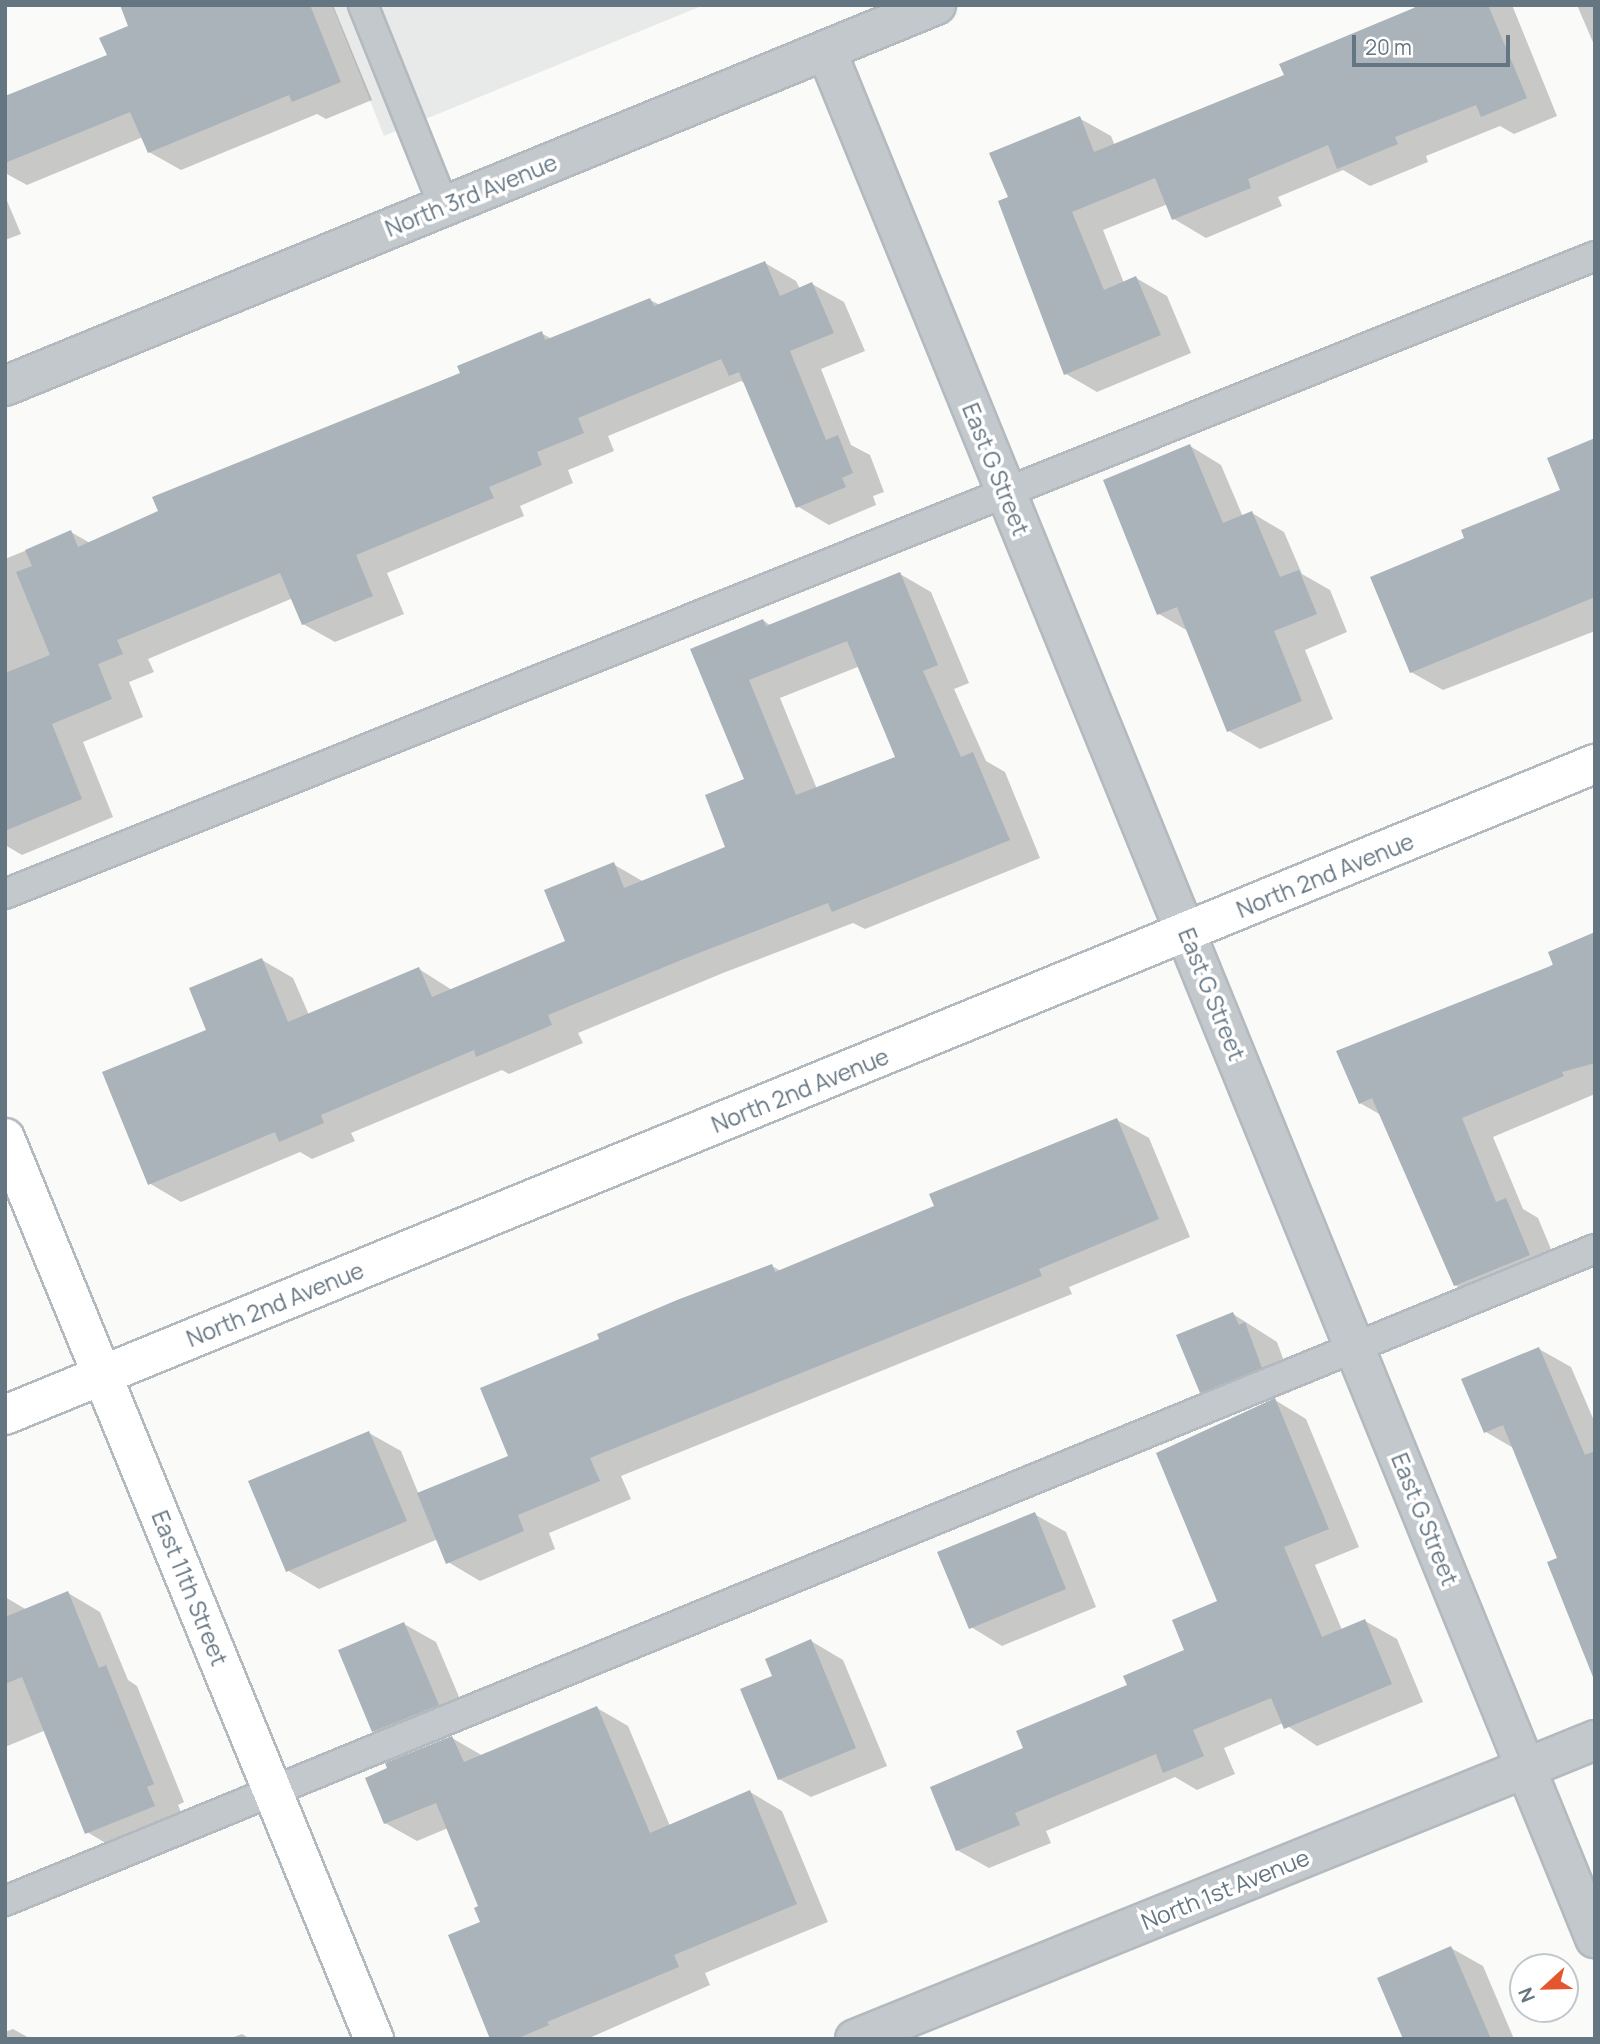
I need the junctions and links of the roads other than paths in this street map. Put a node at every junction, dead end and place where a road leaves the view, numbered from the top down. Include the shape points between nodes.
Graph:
1 (363, 5) edge
2 (936, 5) edge
3 (826, 50) junction
4 (444, 206) junction
5 (1595, 256) edge
6 (5, 386) edge
7 (1006, 493) junction
8 (1595, 764) edge
9 (5, 894) edge
10 (1187, 932) junction
11 (5, 1138) edge
12 (1595, 1249) edge
13 (1355, 1346) junction
14 (102, 1375) junction
15 (5, 1415) edge
16 (1595, 1740) edge
17 (1527, 1767) junction
18 (273, 1791) junction
19 (5, 1901) edge
20 (1595, 1938) edge
21 (374, 2039) edge
22 (855, 2039) edge

1 - 4 lane
2 - 3 street, North 3rd Avenue
3 - 4 street, North 3rd Avenue
3 - 7 street, East G Street
4 - 6 street, North 3rd Avenue
5 - 7 lane
7 - 9 lane
7 - 10 street, East G Street
8 - 10 street, North 2nd Avenue
10 - 13 street, East G Street
10 - 14 street, North 2nd Avenue
11 - 14 street, East 11th Street
12 - 13 lane
13 - 17 street, East G Street
13 - 18 lane
14 - 15 street, North 2nd Avenue
14 - 18 street, East 11th Street
16 - 17 street, North 1st Avenue
17 - 20 street, East G Street
17 - 22 street, North 1st Avenue
18 - 19 lane
18 - 21 street, East 11th Street

